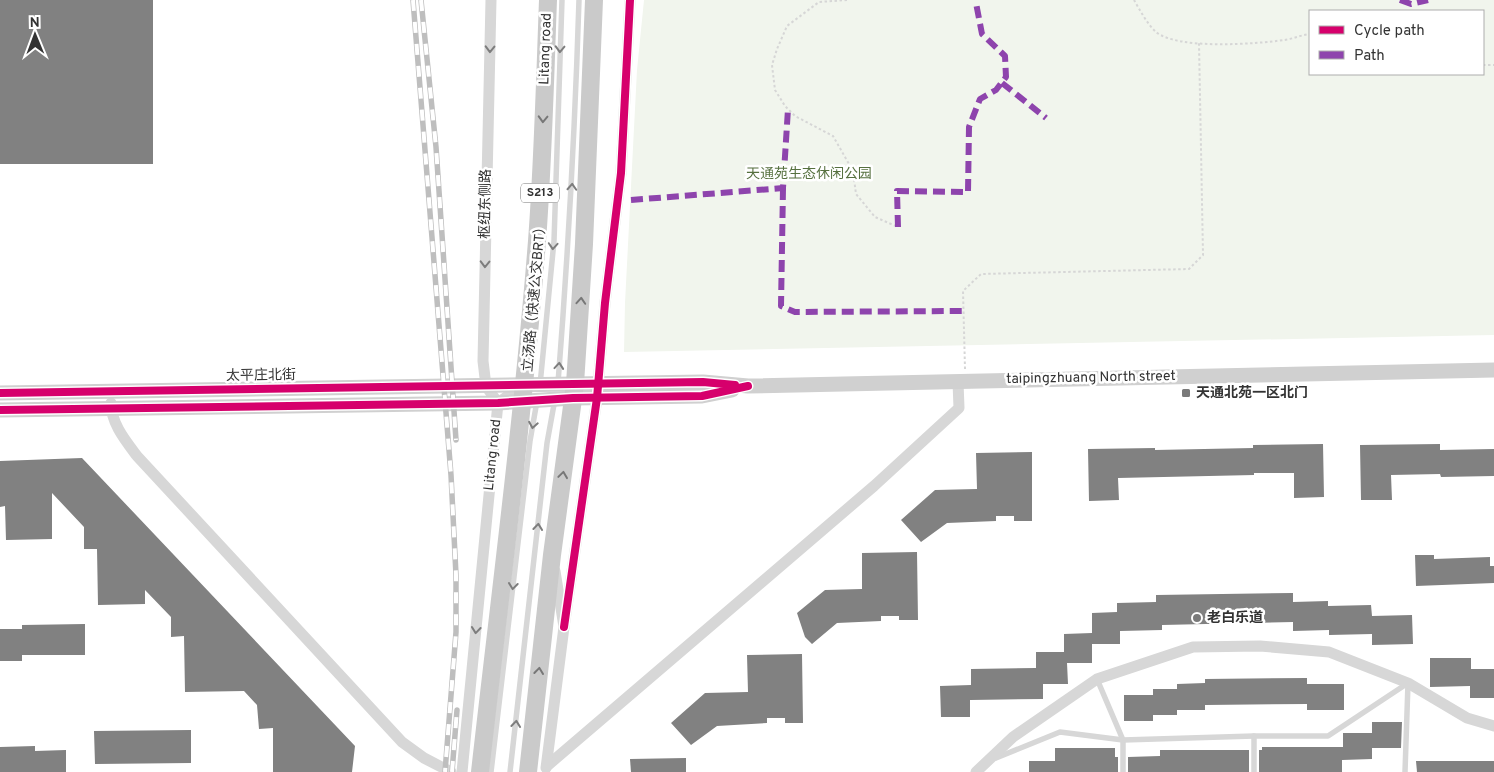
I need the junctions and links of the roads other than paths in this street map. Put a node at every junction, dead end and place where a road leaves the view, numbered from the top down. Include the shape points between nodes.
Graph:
1 (492, 0) edge
2 (548, 0) edge
3 (562, 0) edge
4 (579, 0) edge
5 (594, 0) edge
6 (630, 0) edge
7 (1494, 370) edge
8 (962, 382) junction
9 (486, 386) junction
10 (111, 391) junction
11 (565, 391) junction
12 (598, 391) junction
13 (0, 392) edge
14 (531, 393) junction
15 (498, 403) junction
16 (111, 409) junction
17 (0, 410) edge
18 (552, 555) junction
19 (564, 627) junction
20 (1097, 679) junction
21 (1408, 683) junction
22 (1494, 726) edge
23 (1254, 736) junction
24 (1123, 740) junction
25 (990, 760) junction
26 (546, 769) edge
27 (452, 772) edge
28 (462, 772) edge
29 (480, 772) edge
30 (491, 772) edge
31 (510, 772) edge
32 (528, 772) edge
33 (976, 772) edge
34 (1124, 772) edge
35 (1254, 772) edge
36 (1405, 772) edge

1 -> 9 street, 枢纽东侧路 via 483,325
2 -> 14 main road, Litang road / S213
3 -> 14 lane, 立汤路（快速公交BRT） via 554,241
11 -> 4 lane, 立汤路（快速公交BRT）
11 -> 5 main road via 584,244
6 - 12 street via 622,172 605,303
7 - 8 main road, taipingzhuang North street
8 - 12 main road, taipingzhuang North street via 748,386 703,382
8 - 26 street via 959,408 874,486
9 - 10 main road, 太平庄北街
9 - 14 main road, 太平庄北街
9 - 15 street, 枢纽东侧路
10 - 13 main road, 太平庄北街
10 - 16 street
11 - 12 main road, taipingzhuang North street
11 - 14 main road, taipingzhuang North street
18 -> 11 main road
31 -> 11 lane, 立汤路（快速公交BRT） via 548,443
12 - 19 street
14 - 15 main road
14 - 29 main road, Litang road / S213
14 -> 30 lane, 立汤路（快速公交BRT） via 529,451
15 - 16 main road
15 -> 28 street, Litang road
16 - 17 main road
16 - 27 street via 121,434 137,456 402,742
18 - 19 street
32 -> 18 main road
19 - 26 street
20 - 21 street via 1193,647 1260,646 1329,652
20 - 24 lane
20 - 25 street via 1013,737
21 - 22 street via 1466,718
21 - 23 lane via 1328,736
21 - 36 lane
23 - 24 lane
23 - 35 lane
24 - 25 lane via 1060,732
24 - 34 lane
25 - 33 street

